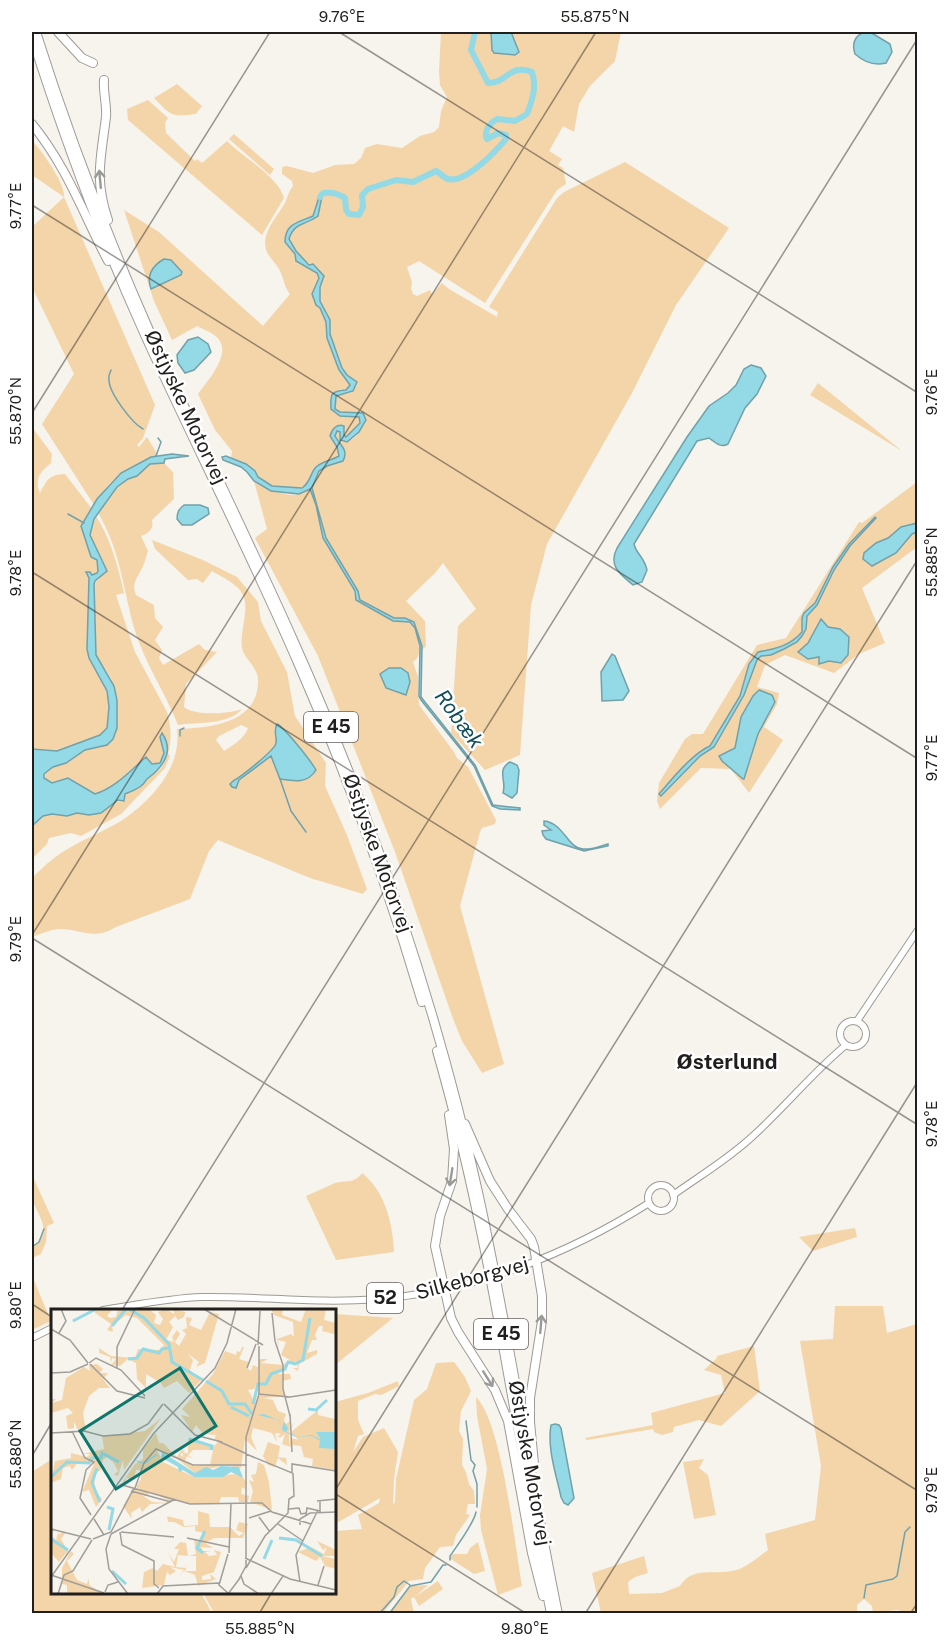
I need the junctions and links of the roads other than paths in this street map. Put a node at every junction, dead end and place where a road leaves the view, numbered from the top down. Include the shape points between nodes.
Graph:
1 (36, 32) edge
2 (58, 32) edge
3 (32, 37) edge
4 (93, 63) dead end
5 (104, 80) dead end
6 (32, 124) edge
7 (123, 277) junction
8 (918, 930) edge
9 (859, 1022) junction
10 (844, 1043) junction
11 (438, 1057) junction
12 (452, 1086) junction
13 (672, 1192) junction
14 (649, 1203) junction
15 (536, 1261) junction
16 (445, 1288) junction
17 (115, 1309) edge
18 (51, 1328) edge
19 (32, 1338) edge
20 (544, 1548) junction
21 (551, 1614) edge
22 (558, 1614) edge

1 - 7 highway, Østjyske Motorvej / E 45
2 - 4 highway via 82,58
3 - 7 highway, Østjyske Motorvej / E 45 via 76,167
7 -> 5 highway via 100,186 106,107
6 - 7 highway via 69,177 100,246
7 - 11 highway, Østjyske Motorvej / E 45 via 171,391 325,725 401,932
7 - 12 highway, Østjyske Motorvej / E 45 via 330,722 399,909
8 - 9 main road, 52 via 890,968
9 - 10 main road, 52 via 843,1025 840,1032
9 - 10 main road, 52 via 866,1030 865,1040 856,1046
10 - 13 main road, 52 via 753,1137
11 -> 16 highway via 454,1149 452,1181 435,1246
11 - 21 highway, Østjyske Motorvej / E 45 via 486,1257
12 - 15 highway via 490,1180 531,1239
12 - 20 highway, Østjyske Motorvej / E 45 via 494,1268
13 - 14 main road, 52 via 662,1185 653,1187
13 - 14 main road, 52 via 671,1205 663,1210
14 - 15 main road, Silkeborgvej / 52 via 594,1236
15 - 16 main road, Silkeborgvej / 52
20 -> 15 highway via 530,1422 542,1321
16 - 17 main road, Silkeborgvej / 52 via 376,1299 202,1297
16 -> 21 highway via 458,1332 495,1390 508,1421 532,1553
18 - 19 main road
20 - 22 highway, Østjyske Motorvej / E 45

